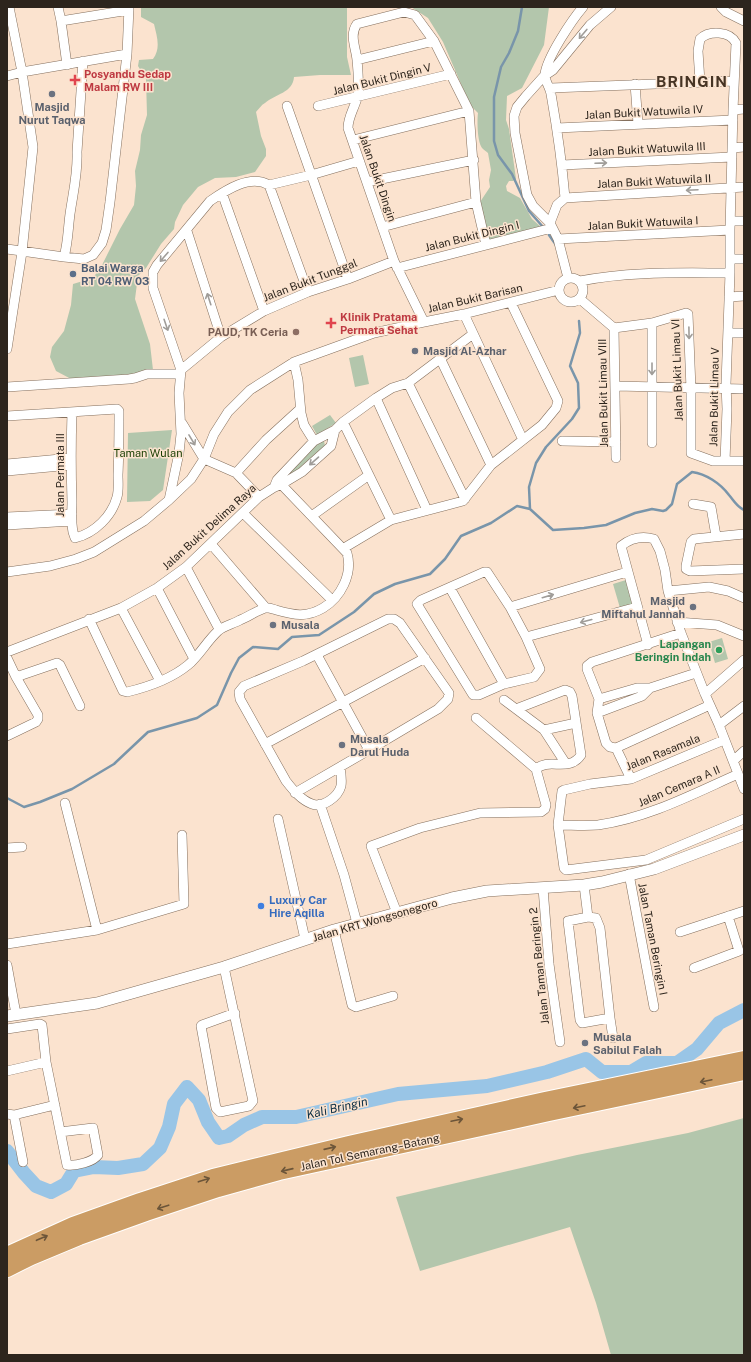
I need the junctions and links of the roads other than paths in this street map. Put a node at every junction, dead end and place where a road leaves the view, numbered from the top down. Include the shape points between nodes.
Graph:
1 (9, 7) edge
2 (58, 7) edge
3 (583, 7) edge
4 (609, 7) edge
5 (721, 7) edge
6 (129, 8) edge
7 (94, 11) edge
8 (61, 21) junction
9 (744, 21) edge
10 (10, 25) edge
11 (434, 41) junction
12 (127, 54) junction
13 (357, 60) junction
14 (83, 62) junction
15 (66, 65) junction
16 (22, 72) junction
17 (451, 74) junction
18 (7, 76) edge
19 (544, 76) junction
20 (738, 76) edge
21 (700, 82) junction
22 (635, 84) junction
23 (551, 88) junction
24 (357, 97) junction
25 (287, 106) dead end
26 (318, 106) dead end
27 (744, 109) edge
28 (733, 110) junction
29 (469, 111) junction
30 (733, 120) junction
31 (638, 124) junction
32 (557, 128) junction
33 (353, 140) junction
34 (744, 147) edge
35 (732, 152) junction
36 (474, 160) junction
37 (359, 161) junction
38 (562, 165) junction
39 (311, 175) junction
40 (367, 182) junction
41 (270, 184) junction
42 (744, 187) edge
43 (731, 188) junction
44 (222, 193) junction
45 (565, 198) junction
46 (476, 202) junction
47 (744, 221) edge
48 (551, 225) junction
49 (731, 226) junction
50 (382, 227) junction
51 (187, 231) junction
52 (558, 239) junction
53 (486, 246) junction
54 (7, 249) edge
55 (22, 252) junction
56 (64, 257) junction
57 (731, 259) junction
58 (744, 259) edge
59 (395, 264) junction
60 (730, 273) junction
61 (568, 278) junction
62 (348, 279) junction
63 (580, 281) junction
64 (559, 290) junction
65 (308, 292) junction
66 (744, 296) edge
67 (730, 297) junction
68 (580, 298) junction
69 (511, 303) junction
70 (264, 311) junction
71 (464, 314) junction
72 (424, 322) junction
73 (652, 323) junction
74 (614, 328) junction
75 (728, 333) junction
76 (744, 333) edge
77 (472, 334) junction
78 (221, 337) junction
79 (7, 349) edge
80 (440, 358) junction
81 (294, 362) junction
82 (180, 372) junction
83 (408, 383) junction
84 (616, 386) junction
85 (7, 387) edge
86 (652, 387) junction
87 (726, 388) junction
88 (691, 389) junction
89 (744, 389) edge
90 (376, 398) junction
91 (300, 409) junction
92 (72, 412) junction
93 (7, 416) edge
94 (181, 421) junction
95 (343, 422) junction
96 (335, 430) junction
97 (523, 440) junction
98 (314, 441) junction
99 (562, 441) dead end
100 (616, 442) junction
101 (652, 443) dead end
102 (616, 458) dead end
103 (204, 459) junction
104 (725, 461) junction
105 (744, 461) edge
106 (71, 462) junction
107 (491, 465) junction
108 (11, 467) edge
109 (236, 474) junction
110 (369, 475) junction
111 (277, 484) junction
112 (259, 497) junction
113 (464, 499) junction
114 (169, 500) junction
115 (693, 504) dead end
116 (426, 510) junction
117 (243, 513) junction
118 (313, 516) junction
119 (72, 517) junction
120 (391, 520) junction
121 (11, 521) edge
122 (744, 534) edge
123 (716, 536) junction
124 (211, 544) junction
125 (344, 548) junction
126 (186, 567) junction
127 (744, 569) edge
128 (7, 572) edge
129 (628, 572) junction
130 (157, 588) junction
131 (450, 588) junction
132 (668, 590) junction
133 (744, 598) edge
134 (332, 600) junction
135 (510, 606) junction
136 (637, 607) junction
137 (120, 608) junction
138 (266, 608) junction
139 (89, 620) junction
140 (677, 622) junction
141 (219, 629) junction
142 (681, 633) junction
143 (744, 636) edge
144 (526, 637) junction
145 (648, 645) junction
146 (7, 652) edge
147 (317, 655) junction
148 (7, 658) edge
149 (425, 658) junction
150 (194, 659) junction
151 (744, 660) edge
152 (696, 673) junction
153 (16, 677) junction
154 (160, 681) junction
155 (504, 684) junction
156 (650, 688) junction
157 (704, 694) junction
158 (599, 699) junction
159 (504, 700) dead end
160 (343, 702) junction
161 (710, 705) junction
162 (80, 706) dead end
163 (744, 706) edge
164 (516, 709) junction
165 (597, 713) junction
166 (476, 718) dead end
167 (576, 723) junction
168 (720, 725) junction
169 (544, 730) junction
170 (7, 736) edge
171 (724, 740) junction
172 (265, 744) junction
173 (616, 748) junction
174 (369, 750) junction
175 (744, 752) edge
176 (733, 761) junction
177 (566, 764) junction
178 (340, 767) junction
179 (536, 769) junction
180 (738, 774) junction
181 (631, 779) junction
182 (744, 789) edge
183 (295, 793) junction
184 (65, 803) dead end
185 (320, 804) junction
186 (278, 818) dead end
187 (744, 819) edge
188 (558, 825) junction
189 (182, 835) dead end
190 (744, 835) edge
191 (22, 846) dead end
192 (7, 848) edge
193 (629, 874) junction
194 (584, 885) junction
195 (543, 888) junction
196 (744, 911) edge
197 (397, 912) junction
198 (728, 916) junction
199 (588, 917) junction
200 (357, 924) junction
201 (97, 930) junction
202 (334, 930) junction
203 (680, 932) dead end
204 (305, 940) junction
205 (7, 944) edge
206 (7, 965) edge
207 (224, 967) junction
208 (694, 968) dead end
209 (393, 996) dead end
210 (654, 1007) dead end
211 (234, 1013) junction
212 (11, 1015) edge
213 (610, 1018) junction
214 (7, 1029) edge
215 (613, 1038) dead end
216 (560, 1042) dead end
217 (744, 1059) edge
218 (46, 1062) junction
219 (7, 1071) edge
220 (744, 1072) edge
221 (55, 1105) junction
222 (11, 1115) edge
223 (60, 1132) junction
224 (24, 1162) dead end
225 (7, 1255) edge
226 (7, 1269) edge

1 - 10 street
2 - 8 street
3 - 19 street via 554,52
4 -> 19 street via 590,25 553,70
5 - 9 street
6 - 7 street
6 - 12 street
7 - 8 street
8 - 15 street
10 - 16 street
11 - 13 street
11 - 13 street, Jalan Bukit Dingin via 410,12 362,22 357,24 353,35
11 - 17 street
12 - 14 street
12 - 56 street via 110,202 102,243 93,255 84,259
13 - 24 street, Jalan Bukit Dingin
14 - 15 street
14 - 56 street via 78,164
15 - 16 street
16 - 18 street
16 - 55 street via 32,147
17 - 24 street, Jalan Bukit Dingin V
17 - 29 street
19 - 23 street
19 - 48 street via 517,107 514,116 527,195
20 - 21 street
20 - 21 street, Jalan Bukit Limau V via 736,43 732,37 715,33 703,36 699,40
20 - 28 street, Jalan Bukit Limau V
21 - 22 street
22 - 23 street
22 - 31 street
23 - 32 street
24 - 26 street, Jalan Bukit Dingin V
24 - 33 street, Jalan Bukit Dingin via 348,122
25 - 39 street
27 - 28 street
28 - 30 street, Jalan Bukit Limau V
29 - 33 street
29 - 36 street
30 - 31 street, Jalan Bukit Watuwila IV
30 - 35 street, Jalan Bukit Limau V
31 - 32 street, Jalan Bukit Watuwila IV
32 - 38 street
33 - 37 street, Jalan Bukit Dingin
34 - 35 street, Jalan Bukit Watuwila III
38 -> 35 street, Jalan Bukit Watuwila III
35 - 43 street, Jalan Bukit Limau V
36 - 40 street
36 - 46 street
37 - 39 street
37 - 40 street, Jalan Bukit Dingin
38 - 45 street
39 - 41 street
39 - 62 street
40 - 50 street, Jalan Bukit Dingin
41 - 44 street via 254,181
41 - 65 street
42 - 43 street, Jalan Bukit Watuwila II
43 -> 45 street, Jalan Bukit Watuwila II
43 - 49 street, Jalan Bukit Limau V
44 - 51 street via 210,201
44 - 70 street
45 - 48 street via 559,202
46 - 50 street
46 - 53 street
47 - 49 street, Jalan Bukit Watuwila I
48 - 52 street
48 - 53 street, Jalan Bukit Dingin I
49 - 52 street, Jalan Bukit Watuwila I
49 - 57 street, Jalan Bukit Limau V
50 - 59 street, Jalan Bukit Dingin
78 -> 51 street
51 -> 82 street via 153,272 153,288
52 - 61 street
53 - 59 street, Jalan Bukit Dingin I
54 - 55 street
55 - 56 street
55 - 79 street
57 - 58 street
57 - 60 street, Jalan Bukit Limau V
59 - 62 street, Jalan Bukit Tunggal
59 - 72 street, Jalan Bukit Dingin
60 - 63 street via 656,274 601,277
60 - 67 street, Jalan Bukit Limau V
61 - 63 street
61 - 64 street
62 - 65 street, Jalan Bukit Tunggal
63 - 68 street via 584,290
64 - 68 street via 567,302
64 - 69 street, Jalan Bukit Barisan
65 - 70 street, Jalan Bukit Tunggal
66 - 67 street
67 - 75 street, Jalan Bukit Limau V
68 - 74 street
69 - 71 street, Jalan Bukit Barisan
69 - 97 street via 558,401 556,408 542,425
70 - 78 street, Jalan Bukit Tunggal
71 - 72 street, Jalan Bukit Barisan
71 - 77 street
72 - 81 street, Jalan Bukit Barisan via 374,333
73 - 74 street, Jalan Bukit Limau VI
73 -> 86 street
73 -> 88 street, Jalan Bukit Limau VI via 688,314
74 - 84 street, Jalan Bukit Limau VIII
75 - 76 street
75 - 87 street, Jalan Bukit Limau V
77 - 80 street
77 - 97 street
78 - 82 street, Jalan Bukit Tunggal
80 - 83 street
80 - 107 street
81 - 91 street
81 - 103 street, Jalan Bukit Barisan via 250,390 228,412 214,434
82 - 85 street via 147,374 129,379
82 - 94 street
83 - 90 street via 392,388
83 - 113 street
84 - 86 street
84 - 100 street, Jalan Bukit Limau VIII
86 - 88 street
86 - 101 street
87 - 88 street
87 - 89 street
87 - 104 street, Jalan Bukit Limau V
88 - 104 street, Jalan Bukit Limau VI via 691,453 713,461
90 - 95 street
90 - 116 street
91 - 98 street via 304,425
91 - 109 street via 266,440
92 - 93 street
92 - 106 street, Jalan Permata III
92 - 119 street, Jalan Permata III via 117,409 119,411 117,496 112,510 97,526 76,538 73,534
94 -> 103 street
94 - 114 street via 180,453
95 - 96 street
95 - 110 street
96 - 98 street
96 -> 111 street via 331,446 302,472
97 - 107 street
98 - 111 street
99 - 100 street
100 - 102 street, Jalan Bukit Limau VIII
103 - 109 street
103 - 114 street, Jalan Bukit Barisan via 191,480
104 - 105 street
106 - 108 street
106 - 119 street, Jalan Permata III
107 - 113 street
109 - 112 street
110 - 118 street
110 - 120 street
111 - 112 street, Jalan Bukit Delima Raya
111 - 118 street
112 - 117 street, Jalan Bukit Delima Raya
113 - 116 street
114 - 128 street, Jalan Bukit Barisan via 128,532 94,552 50,566
115 - 123 street via 711,507
116 - 120 street
117 - 124 street, Jalan Bukit Delima Raya
117 - 134 street
118 - 125 street
119 - 121 street
120 - 125 street
122 - 123 street
123 - 127 street via 697,538 691,542 686,569
124 - 126 street, Jalan Bukit Delima Raya
124 - 138 street
125 - 134 street via 348,558 347,578
126 - 130 street, Jalan Bukit Delima Raya
126 - 141 street
129 - 132 street via 621,546 643,537 654,539 660,551
135 -> 129 street
129 - 136 street
130 - 137 street, Jalan Bukit Delima Raya
130 - 150 street
131 - 135 street via 487,572
131 - 155 street
131 - 155 street via 417,604 473,695 479,695
132 - 133 street via 709,587
132 - 140 street
134 - 138 street via 323,608 302,616
135 - 144 street
136 -> 144 street
136 - 145 street
137 - 139 street, Jalan Bukit Delima Raya
137 - 154 street
138 - 141 street
139 - 146 street, Jalan Bukit Delima Raya
139 - 154 street via 123,692
140 - 142 street
140 - 143 street via 717,624
141 - 150 street
142 - 145 street
142 - 152 street
144 - 155 street via 540,669 534,677
145 - 158 street via 592,662 587,666
147 - 149 street via 388,619 394,619 400,623
147 - 160 street
147 - 172 street via 244,686 239,692 240,699
148 - 153 street
149 - 160 street
149 - 174 street via 447,688 448,699 438,709
150 - 154 street
151 - 157 street
152 - 156 street
152 - 157 street
153 - 162 street via 57,663
153 - 170 street via 36,710 38,719
156 - 158 street via 636,688
156 - 165 street via 642,696
157 - 161 street
158 - 165 street
159 - 164 street
160 - 172 street
160 - 174 street
161 - 168 street
161 - 173 street
163 - 168 street
164 - 167 street via 565,690 572,696
164 - 169 street
165 - 173 street via 606,743
166 - 179 street
167 - 169 street
167 - 177 street via 581,755 575,762
168 - 171 street
169 - 177 street
171 - 176 street
171 - 181 street, Jalan Rasamala
172 - 183 street
173 - 181 street
174 - 178 street
175 - 176 street
176 - 180 street
177 - 179 street via 543,765
178 - 183 street
178 - 185 street via 341,785 338,793
179 - 197 street via 546,805 541,812 480,813 420,828 371,846
180 - 182 street
180 - 188 street, Jalan Cemara A II via 640,816 597,825
181 - 188 street, Jalan Rasamala via 566,789 562,792
183 - 185 street via 311,803
184 - 201 street
185 - 200 street via 344,875
186 - 204 street
187 - 188 street via 646,860 566,870
189 - 201 street via 184,904
190 - 193 street, Jalan KRT Wongsonegoro via 654,869
191 - 192 street
193 - 194 street, Jalan KRT Wongsonegoro
193 - 210 street, Jalan Taman Beringin I
194 - 195 street, Jalan KRT Wongsonegoro
194 - 199 street
195 - 197 street, Jalan KRT Wongsonegoro via 487,891
195 - 216 street, Jalan Taman Beringin 2 via 549,964
196 - 198 street
197 - 200 street, Jalan KRT Wongsonegoro
198 - 203 street
198 - 208 street via 739,951
199 - 213 street via 596,918 600,928
199 - 213 street via 568,921 580,1020 582,1023
200 - 202 street, Jalan KRT Wongsonegoro
201 - 205 street
202 - 204 street, Jalan KRT Wongsonegoro
202 - 209 street via 352,1006
204 - 207 street, Jalan KRT Wongsonegoro
206 - 212 street
207 - 211 street
207 - 212 street, Jalan KRT Wongsonegoro via 97,1004
211 - 211 street via 253,1101 249,1106 220,1112 216,1108 201,1026
213 - 215 street
214 - 218 street via 41,1024
225 -> 217 highway, Jalan Tol Semarang–Batang via 74,1225 213,1177 545,1100
218 - 219 street
218 - 221 street
220 -> 226 highway, Jalan Tol Semarang–Batang via 279,1172 218,1189 78,1237
221 - 222 street
221 - 223 street
222 - 224 street
223 - 223 street via 93,1128 98,1155 95,1159 67,1165

